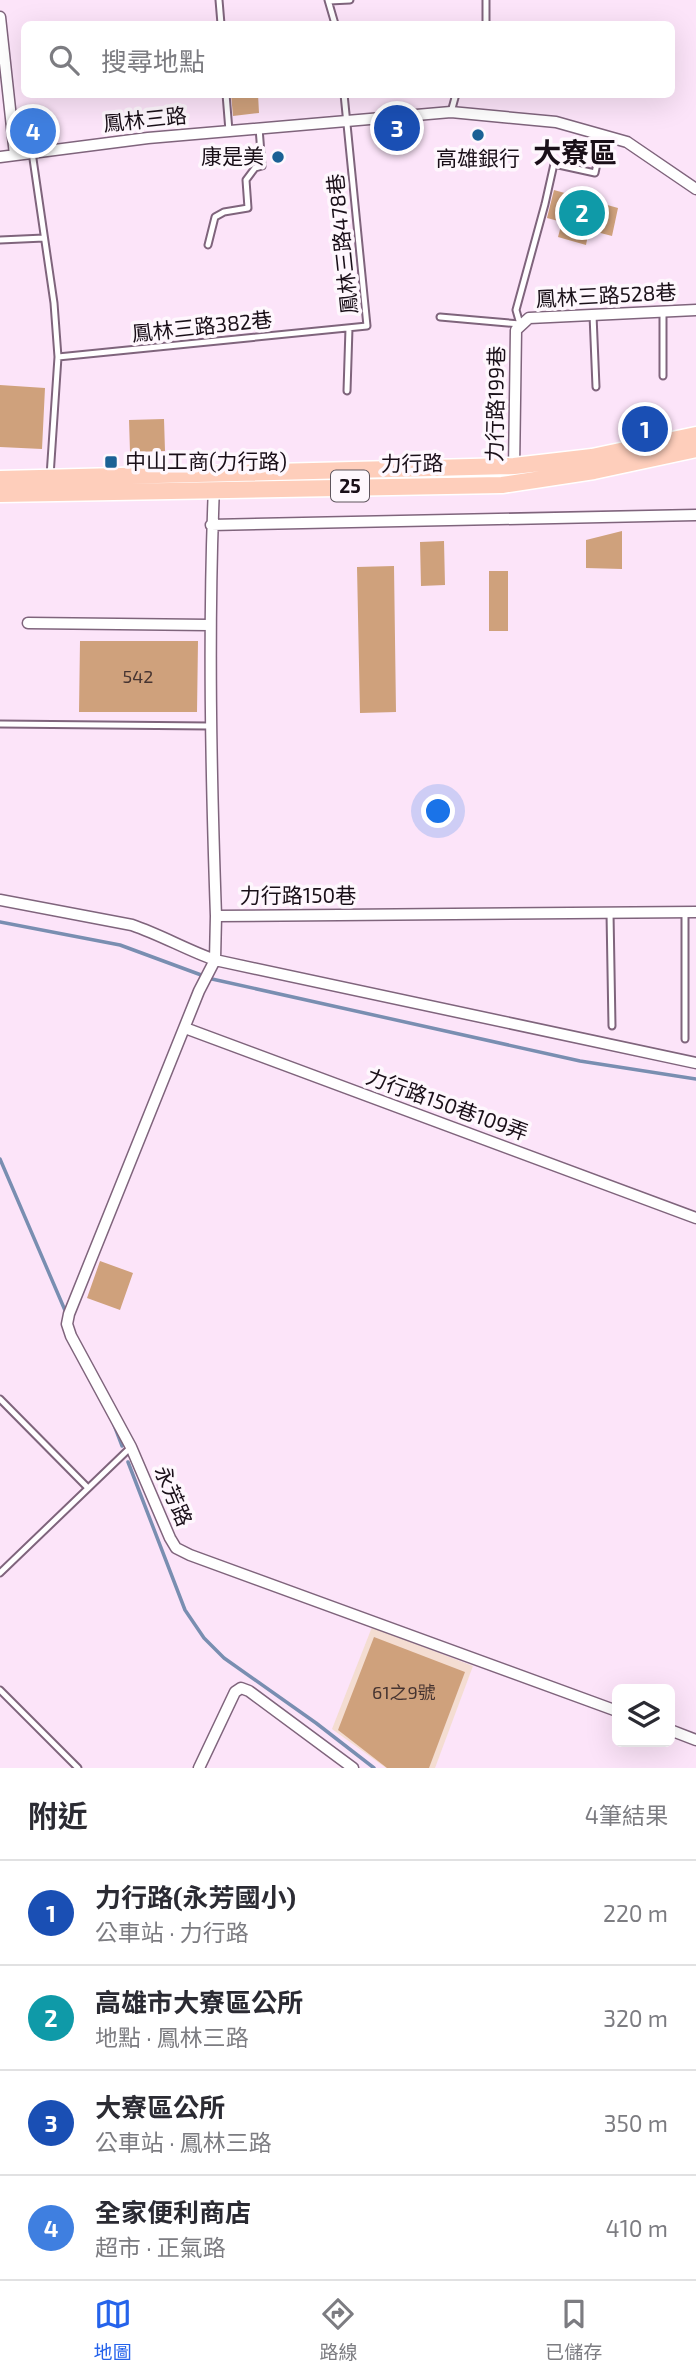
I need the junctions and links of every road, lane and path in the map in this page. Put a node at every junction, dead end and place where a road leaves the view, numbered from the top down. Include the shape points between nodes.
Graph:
1 (219, 0) edge
2 (350, 0) edge
3 (486, 0) edge
4 (328, 1) edge
5 (0, 17) edge
6 (221, 21) edge
7 (334, 21) edge
8 (486, 21) edge
9 (226, 98) edge
10 (344, 98) edge
11 (455, 98) edge
12 (451, 112) junction
13 (347, 121) junction
14 (259, 128) junction
15 (229, 131) junction
16 (603, 135) junction
17 (32, 152) junction
18 (15, 155) junction
19 (0, 157) edge
20 (696, 189) edge
21 (44, 238) junction
22 (0, 240) edge
23 (208, 245) dead end
24 (696, 310) edge
25 (663, 311) junction
26 (593, 315) junction
27 (440, 317) dead end
28 (520, 324) junction
29 (349, 328) junction
30 (58, 357) junction
31 (663, 376) dead end
32 (596, 387) dead end
33 (346, 391) dead end
34 (696, 435) edge
35 (696, 449) edge
36 (515, 475) junction
37 (50, 478) junction
38 (0, 479) edge
39 (214, 482) junction
40 (0, 494) edge
41 (696, 515) edge
42 (211, 525) junction
43 (27, 622) dead end
44 (209, 625) junction
45 (0, 724) edge
46 (209, 726) junction
47 (0, 900) edge
48 (691, 912) edge
49 (610, 913) junction
50 (216, 916) junction
51 (215, 960) junction
52 (612, 1026) dead end
53 (185, 1028) junction
54 (685, 1039) dead end
55 (696, 1063) edge
56 (696, 1218) edge
57 (0, 1399) edge
58 (131, 1447) junction
59 (88, 1488) junction
60 (0, 1573) edge
61 (0, 1690) edge
62 (612, 1709) edge
63 (675, 1732) edge
64 (696, 1740) edge
65 (78, 1768) edge
66 (199, 1768) edge
67 (353, 1768) edge

1 - 6 lane
2 - 4 lane
3 - 8 lane
4 - 7 lane
5 - 18 street
9 - 15 lane
10 - 13 lane
11 - 12 lane
12 - 13 street, 鳳林三路
12 - 16 street, 鳳林三路 via 556,122
13 - 14 street, 鳳林三路
13 - 29 lane, 鳳林三路478巷 via 367,326
14 - 15 street, 鳳林三路
14 - 23 lane via 262,166 254,168 246,180 248,208 215,217
15 - 17 street, 鳳林三路
16 - 20 street, 鳳林三路 via 627,142
16 - 28 lane via 594,173 554,164 516,310
17 - 18 street, 鳳林三路
17 - 21 lane
18 - 19 street, 鳳林三路
21 - 22 lane
21 - 30 lane
24 - 25 street, 鳳林三路528巷
25 - 26 street, 鳳林三路528巷
25 - 31 lane
26 - 28 street, 鳳林三路528巷 via 529,318
26 - 32 lane
27 - 28 lane, 力行路199巷
28 - 36 street, 力行路199巷 via 516,330
29 - 30 lane, 鳳林三路382巷
29 - 33 lane, 鳳林三路478巷
30 - 37 lane
34 - 36 main road, 力行路 / 25
35 - 36 main road, 力行路 / 25 via 594,471
36 - 39 main road, 力行路 / 25
37 - 38 main road, 力行路 / 25
37 - 39 main road, 力行路 / 25
39 - 40 main road, 力行路 / 25
39 - 42 street, 力行路150巷
41 - 42 street
42 - 44 street, 力行路150巷
43 - 44 street
44 - 46 street, 力行路150巷
45 - 46 lane
46 - 50 street, 力行路150巷
47 - 51 street via 132,925
48 - 49 street, 力行路150巷
48 - 54 lane
49 - 50 street, 力行路150巷
49 - 52 lane
50 - 51 street
51 - 53 street
51 - 55 street
53 - 56 street, 力行路150巷109弄
53 - 58 street, 永芳路 via 67,1324
57 - 59 lane
58 - 59 lane
58 - 62 street, 永芳路 via 176,1548
59 - 60 lane
61 - 65 lane
63 - 64 street
66 - 67 street via 241,1688

